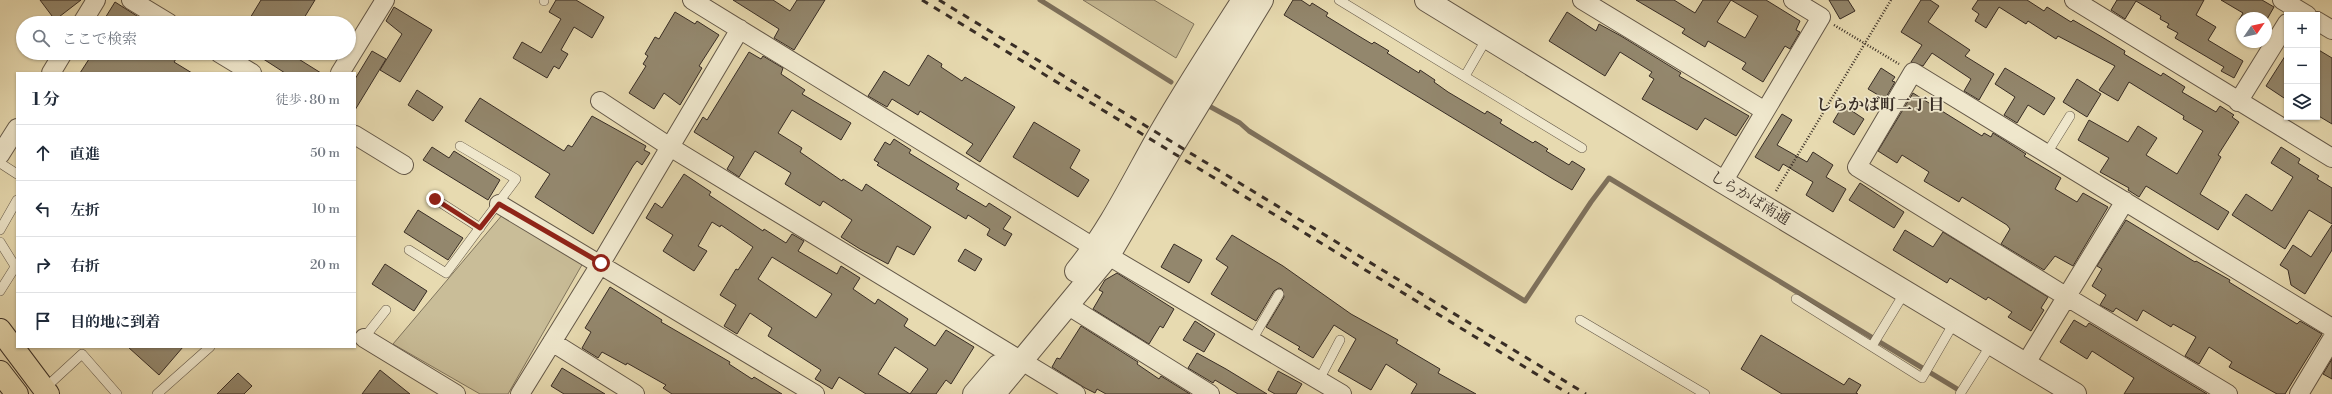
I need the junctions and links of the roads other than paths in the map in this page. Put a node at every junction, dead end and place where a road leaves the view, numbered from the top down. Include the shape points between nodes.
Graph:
1 (96, 0) edge
2 (131, 0) edge
3 (385, 0) edge
4 (692, 0) edge
5 (1242, 0) edge
6 (1262, 0) edge
7 (1339, 0) edge
8 (1426, 0) edge
9 (1582, 0) edge
10 (1793, 0) edge
11 (2074, 0) edge
12 (2294, 10) edge
13 (86, 16) edge
14 (157, 16) edge
15 (2320, 23) edge
16 (740, 29) junction
17 (2332, 30) edge
18 (1487, 38) junction
19 (356, 47) edge
20 (59, 60) edge
21 (231, 60) edge
22 (348, 60) edge
23 (52, 72) edge
24 (250, 72) edge
25 (341, 72) edge
26 (1465, 76) junction
27 (600, 101) dead end
28 (2238, 102) junction
29 (1765, 112) junction
30 (2070, 116) dead end
31 (16, 130) edge
32 (356, 136) edge
33 (460, 146) dead end
34 (670, 147) junction
35 (1582, 148) dead end
36 (2048, 154) junction
37 (0, 155) edge
38 (2332, 158) edge
39 (0, 163) edge
40 (404, 165) dead end
41 (16, 173) edge
42 (1722, 182) junction
43 (435, 199) dead end
44 (2125, 201) junction
45 (16, 202) edge
46 (499, 204) junction
47 (480, 228) junction
48 (0, 230) edge
49 (0, 242) edge
50 (409, 250) dead end
51 (1102, 252) junction
52 (601, 263) junction
53 (16, 265) edge
54 (0, 291) edge
55 (1905, 292) junction
56 (1279, 294) dead end
57 (2067, 298) junction
58 (1796, 299) dead end
59 (1067, 305) junction
60 (386, 310) dead end
61 (1580, 320) dead end
62 (1955, 321) junction
63 (2332, 328) edge
64 (0, 330) edge
65 (364, 338) joint
66 (1252, 340) junction
67 (1340, 340) dead end
68 (2332, 340) edge
69 (552, 342) junction
70 (1992, 343) junction
71 (1872, 346) junction
72 (209, 348) edge
73 (1014, 357) junction
74 (2026, 363) junction
75 (0, 372) edge
76 (1319, 380) junction
77 (46, 391) edge
78 (804, 391) edge
79 (17, 394) edge
80 (117, 394) edge
81 (157, 394) edge
82 (456, 394) edge
83 (520, 394) edge
84 (636, 394) edge
85 (974, 394) edge
86 (994, 394) edge
87 (1076, 394) edge
88 (1210, 394) edge
89 (1342, 394) edge
90 (1705, 394) edge
91 (1960, 394) edge
92 (2075, 394) edge
93 (2228, 394) edge
94 (2299, 394) edge

1 - 13 street
2 - 14 street
3 - 19 street
4 - 16 street
5 - 51 street via 1157,138
6 - 51 street via 1170,151
7 - 26 lane
8 - 18 street, しらかば南通
9 - 29 street
10 - 29 street via 1821,17
11 - 28 street
12 - 28 street
15 - 17 street
16 - 34 street
16 - 51 street
18 - 26 lane
18 - 42 street, しらかば南通
20 - 23 street
21 - 24 street
22 - 25 street
26 - 35 lane
27 - 34 street
28 - 38 street
29 - 42 street
30 - 36 lane
31 - 37 street
32 - 40 street
33 - 46 lane via 516,179
34 - 52 street
34 - 73 street
36 - 44 street
36 - 57 street via 1913,72 1857,167
39 - 41 lane
42 - 55 street, しらかば南通
43 - 47 lane
44 - 57 street
44 - 63 street
45 - 48 lane
46 - 47 lane
46 - 52 street
47 - 50 lane via 446,273
49 - 53 lane
51 - 59 street
51 - 66 street
51 - 73 street
52 - 69 street
52 - 78 street
53 - 54 lane
55 - 62 street, しらかば南通
55 - 71 lane
56 - 66 lane
57 - 74 street
57 - 93 street
58 - 71 lane
59 - 73 street
59 - 88 street
60 - 65 lane
61 - 90 lane
62 - 70 street, しらかば南通
62 - 71 lane via 1922,378
64 - 77 highway
65 - 82 street
66 - 76 street
67 - 76 lane
68 - 94 street
69 - 83 street
69 - 84 street
70 - 74 street, しらかば南通
70 - 91 lane
72 - 81 lane
73 - 85 street
73 - 86 street
73 - 87 street
74 - 92 street, しらかば南通
75 - 79 highway
76 - 89 street
77 - 80 lane via 82,354

